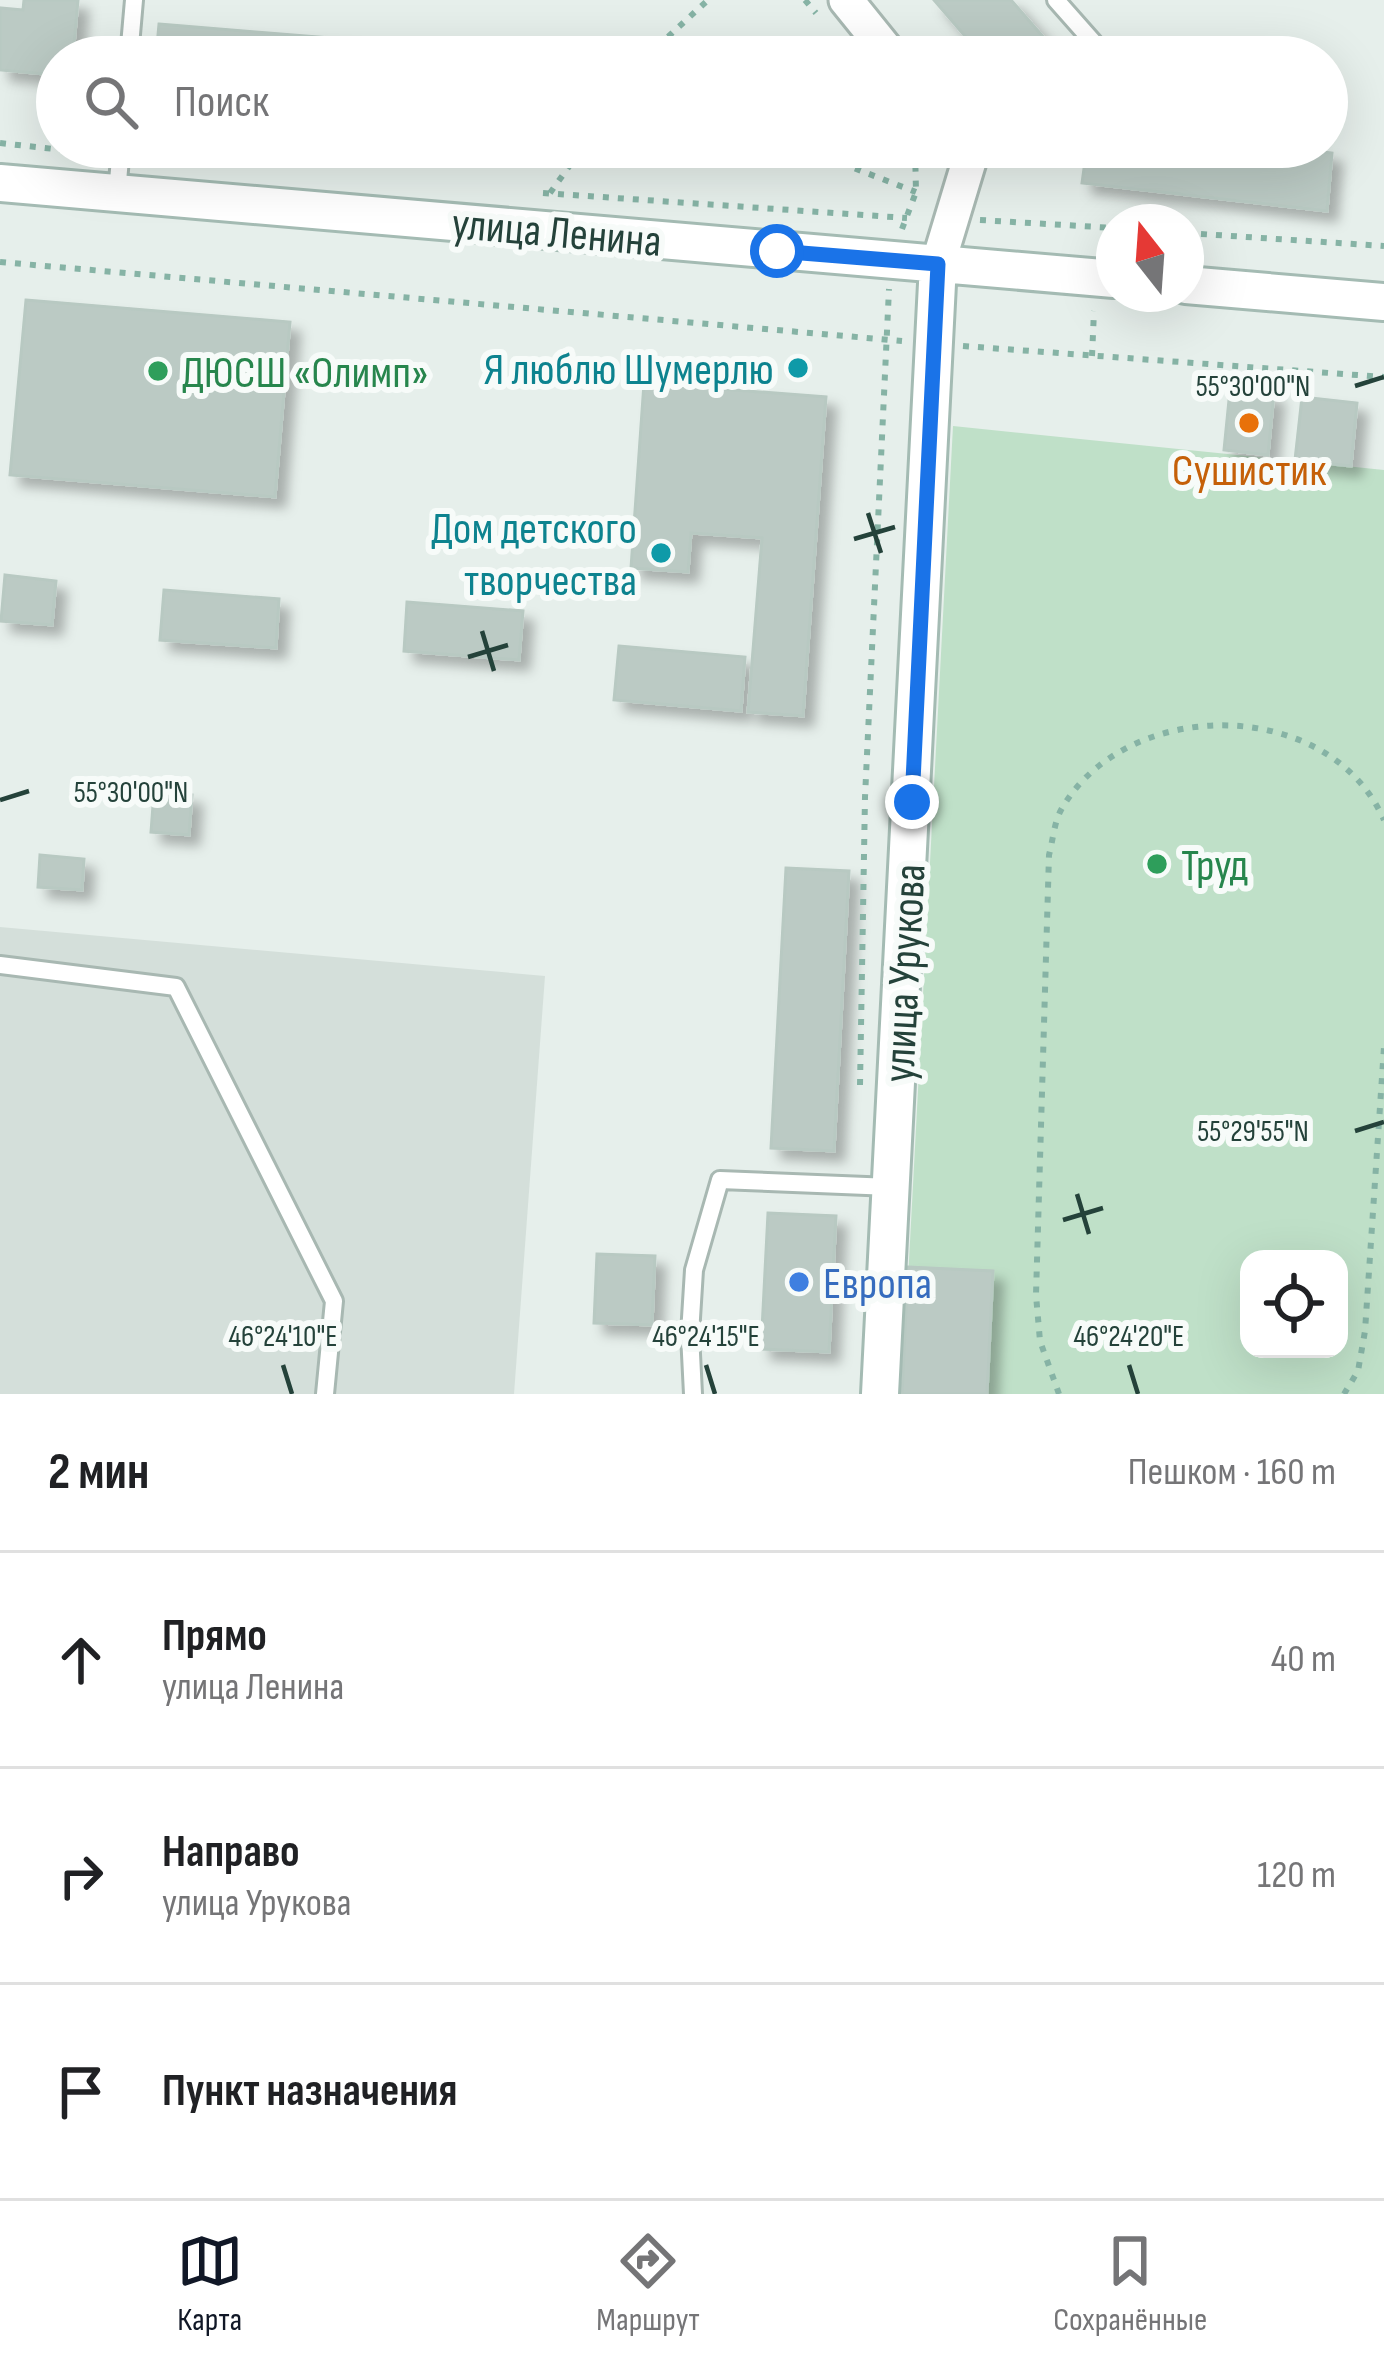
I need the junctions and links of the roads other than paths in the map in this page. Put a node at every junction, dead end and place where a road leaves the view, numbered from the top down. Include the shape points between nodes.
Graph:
1 (134, 0) edge
2 (846, 0) edge
3 (1056, 0) edge
4 (131, 36) edge
5 (875, 36) edge
6 (1088, 36) edge
7 (99, 168) edge
8 (143, 168) edge
9 (967, 168) edge
10 (0, 183) edge
11 (938, 264) junction
12 (1096, 277) edge
13 (1204, 287) edge
14 (1384, 302) edge
15 (0, 965) edge
16 (891, 1187) junction
17 (325, 1394) edge
18 (693, 1394) edge
19 (880, 1394) edge

1 - 4 lane
2 - 5 street
3 - 6 lane
7 - 10 main road, улица Ленина
8 - 11 main road, улица Ленина
9 - 11 street
11 - 12 main road, улица Ленина
11 - 16 main road, улица Урукова
13 - 14 main road
15 - 17 lane via 176,987 334,1301
16 - 18 lane via 720,1180 694,1270
16 - 19 main road, улица Урукова

